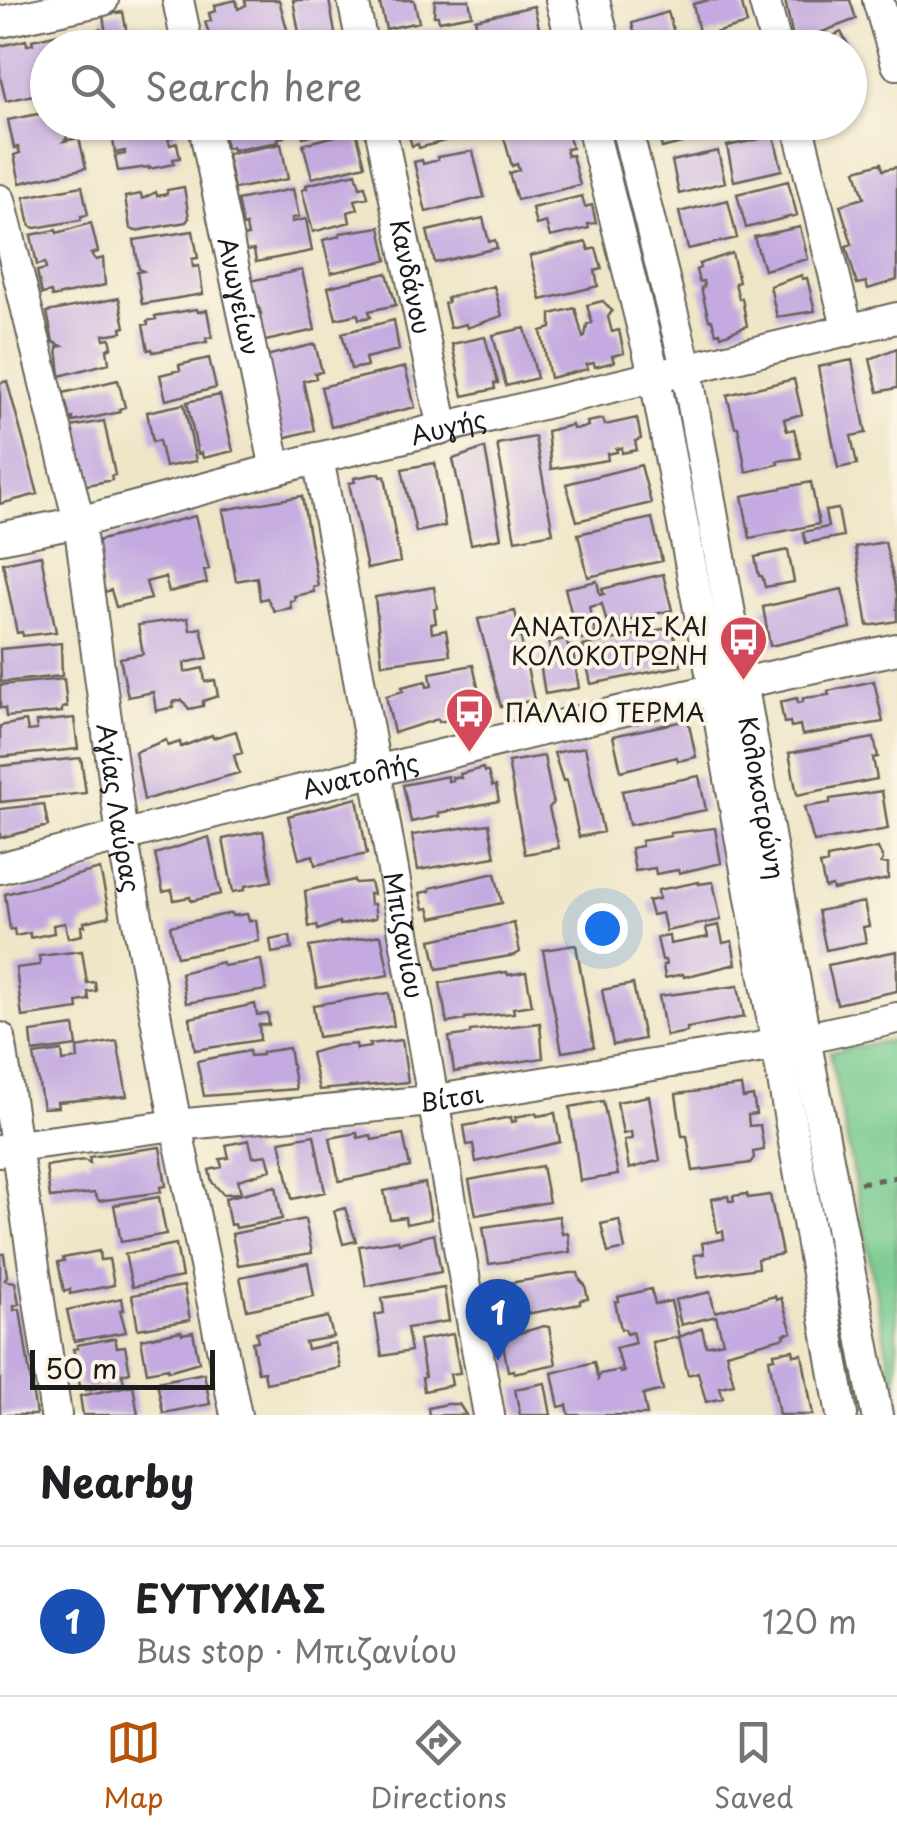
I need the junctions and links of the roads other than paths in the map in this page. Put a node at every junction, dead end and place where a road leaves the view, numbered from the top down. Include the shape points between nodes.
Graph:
1 (103, 0) edge
2 (178, 0) edge
3 (353, 0) edge
4 (561, 0) edge
5 (594, 0) edge
6 (764, 0) edge
7 (878, 0) edge
8 (0, 22) edge
9 (184, 30) edge
10 (359, 30) edge
11 (568, 30) edge
12 (602, 30) edge
13 (772, 30) edge
14 (897, 64) edge
15 (207, 140) edge
16 (382, 140) edge
17 (596, 140) edge
18 (629, 140) edge
19 (801, 140) edge
20 (0, 200) edge
21 (897, 318) edge
22 (848, 330) junction
23 (686, 370) junction
24 (655, 378) junction
25 (443, 428) junction
26 (318, 458) junction
27 (276, 469) junction
28 (79, 522) junction
29 (0, 538) edge
30 (897, 650) edge
31 (729, 685) junction
32 (377, 769) junction
33 (122, 836) junction
34 (0, 868) edge
35 (897, 1018) edge
36 (0, 1038) edge
37 (790, 1041) junction
38 (431, 1101) junction
39 (176, 1125) junction
40 (8, 1148) edge
41 (56, 1415) edge
42 (236, 1415) edge
43 (489, 1415) edge
44 (842, 1415) edge
45 (877, 1415) edge

1 - 8 street
2 - 9 street
3 - 10 street
4 - 11 street
5 - 12 street
6 - 13 street
7 - 14 street
15 - 27 street, Ανωγείων
16 - 25 street, Κανδάνου
17 - 24 street, Κολοκοτρώνη
18 - 23 street, Κολοκοτρώνη
19 - 22 street
20 - 28 street, Αγίας Λαύρας
21 - 22 street, Αυγής
22 - 23 street, Αυγής
23 - 24 street, Αυγής
23 - 31 street, Κολοκοτρώνη
24 - 25 street, Αυγής
24 - 31 street, Κολοκοτρώνη
25 - 26 street, Αυγής
26 - 27 street, Αυγής
26 - 32 street, Μπιζανίου
27 - 28 street, Αυγής
28 - 29 street, Αυγής
28 - 33 street, Αγίας Λαύρας
30 - 31 street, Ανατολής
31 - 32 street, Ανατολής
31 - 37 street, Κολοκοτρώνη
32 - 33 street, Ανατολής
32 - 38 street, Μπιζανίου
33 - 34 street, Ανατολής
33 - 39 street, Αγίας Λαύρας
35 - 37 street, Βίτσι
36 - 40 street
37 - 38 street, Βίτσι
37 - 44 street, Κολοκοτρώνη
37 - 45 street, Κολοκοτρώνη via 834,1187
38 - 39 street, Βίτσι
38 - 43 street, Μπιζανίου
39 - 40 street, Βίτσι
39 - 42 street, Αγίας Λαύρας
40 - 41 street

